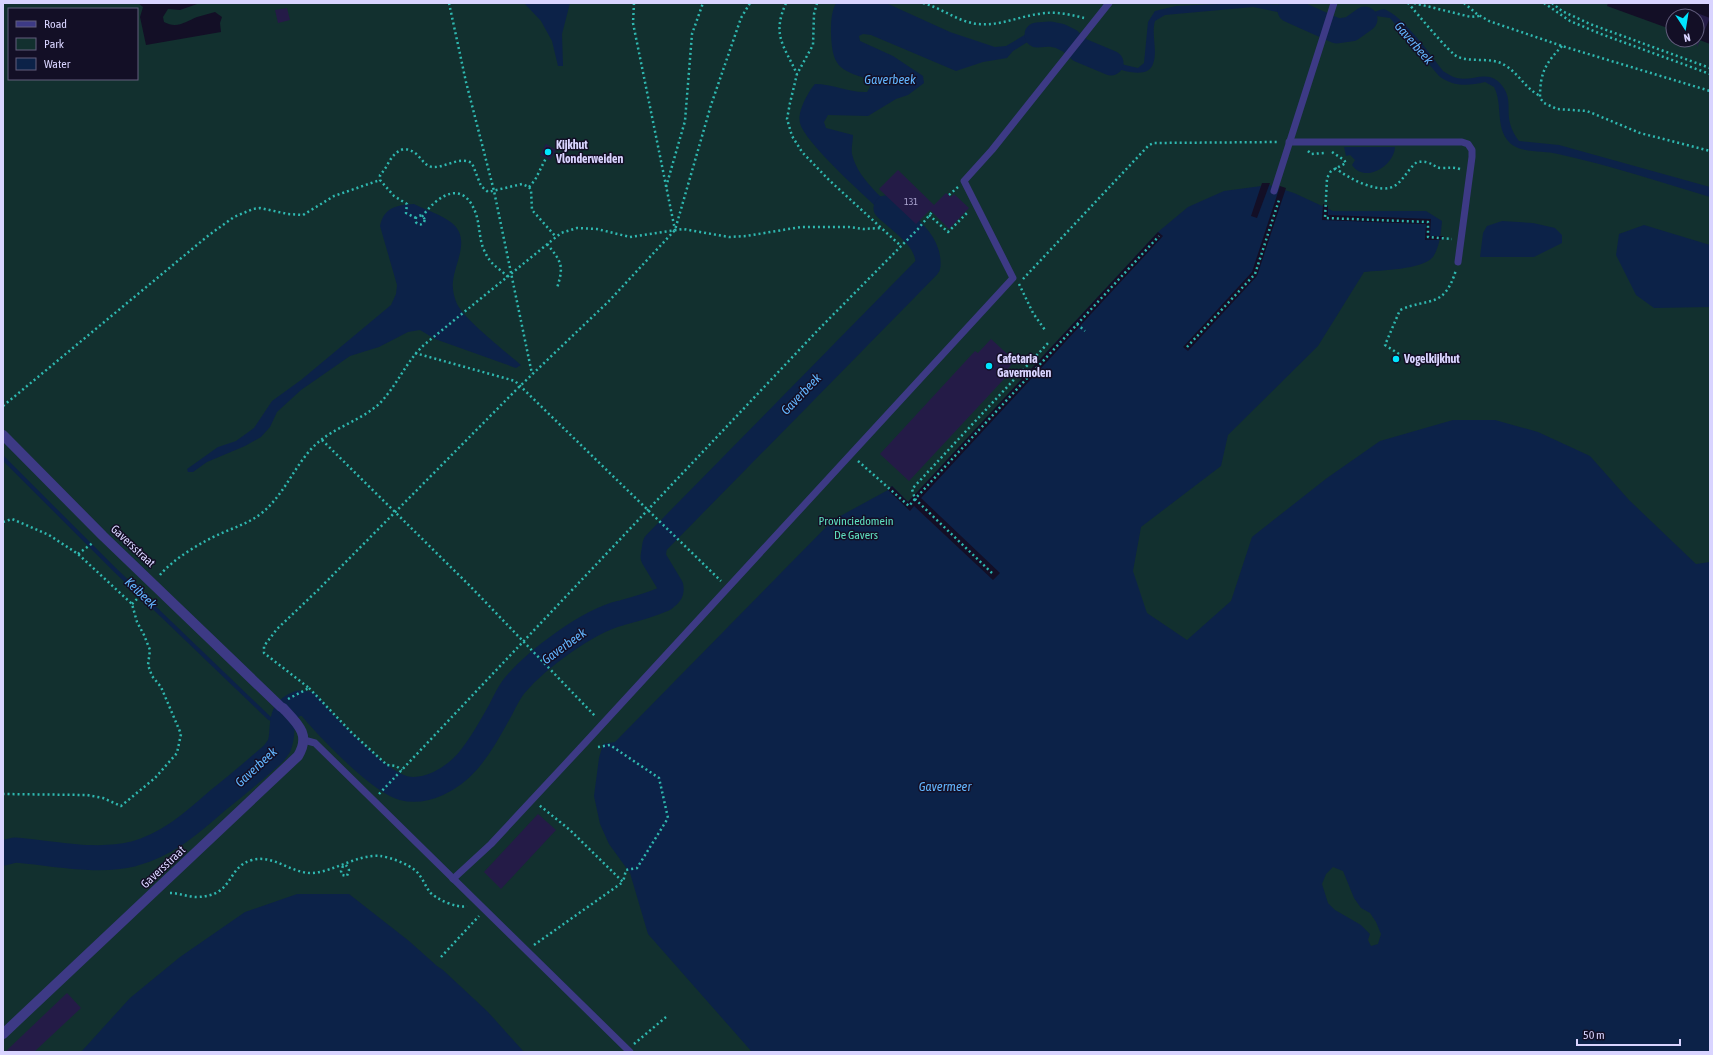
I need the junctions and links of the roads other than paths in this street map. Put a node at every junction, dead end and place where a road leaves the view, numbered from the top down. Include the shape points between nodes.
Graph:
1 (1109, 3) edge
2 (1334, 3) edge
3 (1288, 142) junction
4 (1277, 192) road end
5 (1458, 262) road end
6 (3, 435) edge
7 (304, 740) junction
8 (453, 879) junction
9 (3, 1034) edge
10 (629, 1051) edge

1 - 8 lane via 964,182 1014,278 491,844
2 - 3 lane
3 - 4 lane
3 - 5 lane via 1468,144 1472,150
6 - 7 street, Gaversstraat via 103,536 295,721
7 - 8 lane via 315,743
7 - 9 street, Gaversstraat via 298,756
8 - 10 lane

